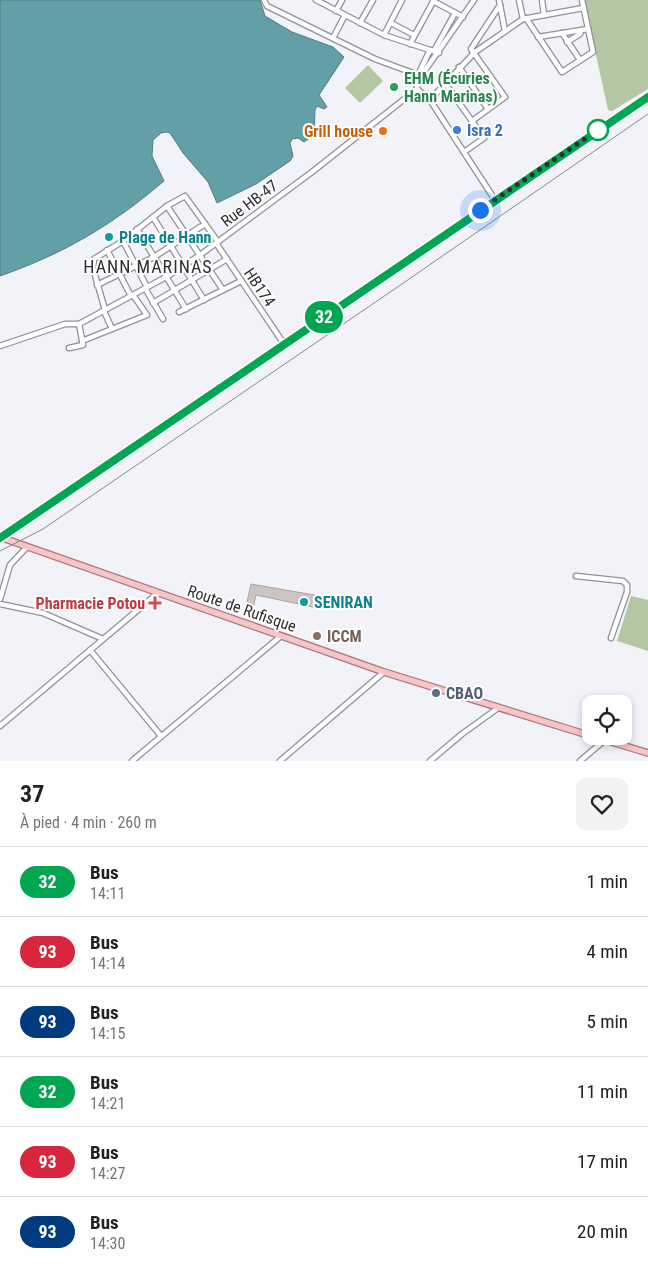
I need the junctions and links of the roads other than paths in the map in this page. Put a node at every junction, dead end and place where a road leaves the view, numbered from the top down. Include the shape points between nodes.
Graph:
1 (264, 0) edge
2 (316, 0) edge
3 (342, 0) edge
4 (373, 0) edge
5 (402, 0) edge
6 (434, 0) edge
7 (474, 0) edge
8 (520, 0) edge
9 (542, 0) edge
10 (582, 0) edge
11 (499, 2) edge
12 (584, 8) junction
13 (336, 11) junction
14 (456, 13) junction
15 (346, 15) junction
16 (544, 15) junction
17 (463, 17) junction
18 (524, 18) junction
19 (360, 23) junction
20 (390, 23) junction
21 (588, 29) junction
22 (580, 30) junction
23 (505, 31) junction
24 (562, 33) junction
25 (384, 35) junction
26 (414, 35) junction
27 (538, 37) junction
28 (333, 38) junction
29 (567, 42) junction
30 (410, 44) junction
31 (434, 52) junction
32 (475, 52) junction
33 (580, 60) junction
34 (459, 67) junction
35 (418, 75) junction
36 (445, 83) junction
37 (417, 89) junction
38 (648, 97) edge
39 (430, 100) junction
40 (488, 109) junction
41 (472, 121) junction
42 (464, 152) junction
43 (495, 200) junction
44 (167, 206) junction
45 (153, 217) junction
46 (205, 224) junction
47 (137, 229) junction
48 (187, 236) junction
49 (123, 241) junction
50 (217, 243) junction
51 (172, 247) junction
52 (107, 250) junction
53 (200, 255) junction
54 (154, 257) junction
55 (227, 260) junction
56 (137, 266) junction
57 (183, 266) junction
58 (209, 270) junction
59 (120, 275) junction
60 (166, 277) junction
61 (192, 280) junction
62 (241, 281) junction
63 (97, 285) junction
64 (146, 288) junction
65 (223, 290) junction
66 (175, 291) junction
67 (132, 296) junction
68 (204, 300) junction
69 (153, 303) junction
70 (186, 309) junction
71 (105, 311) junction
72 (179, 312) dead end
73 (163, 319) dead end
74 (79, 324) junction
75 (112, 329) junction
76 (83, 343) junction
77 (284, 344) junction
78 (0, 346) edge
79 (69, 348) dead end
80 (0, 537) edge
81 (27, 547) junction
82 (576, 576) dead end
83 (158, 593) junction
84 (1, 596) edge
85 (0, 604) edge
86 (281, 636) junction
87 (611, 638) dead end
88 (103, 639) junction
89 (90, 650) junction
90 (384, 672) junction
91 (498, 708) junction
92 (0, 726) edge
93 (582, 733) edge
94 (162, 736) junction
95 (599, 745) edge
96 (622, 745) edge
97 (648, 753) edge
98 (132, 761) edge
99 (280, 761) edge
100 (430, 761) edge
101 (580, 761) edge

1 - 28 street via 267,6
2 - 13 street
3 - 13 street
4 - 19 street
5 - 20 street
6 - 14 street
6 - 26 street
7 - 17 street
8 - 18 street
9 - 16 street
10 - 12 street
11 - 23 street
11 - 32 street via 472,46
12 - 16 street
12 - 21 street
13 - 15 street
14 - 17 street
14 - 31 street
15 - 19 street
15 - 28 street
16 - 18 street
17 - 31 street
18 - 23 street
18 - 27 street
19 - 25 street
20 - 25 street
20 - 26 street
21 - 22 street
21 - 33 street via 593,52
22 - 24 street
22 - 29 street via 580,34
23 - 32 street
24 - 27 street
24 - 29 street
25 - 30 street
26 - 30 street
27 - 33 street via 562,72
28 - 35 street
29 - 33 street
30 - 31 street
31 - 35 street
31 - 35 street via 423,75
32 - 34 street
32 - 40 street via 505,95
34 - 36 street
34 - 40 street
35 - 37 street
36 - 39 street
36 - 41 street
37 - 39 street
37 - 50 street, Rue HB-47
38 - 43 street
39 - 42 street
40 - 41 street
41 - 42 street via 484,138
42 - 43 street
43 - 77 street
44 - 45 street
44 - 46 street, HB174 via 185,196
44 - 48 street
45 - 47 street
45 - 51 street
46 - 48 street
46 - 50 street, HB174
47 - 49 street
47 - 54 street
48 - 51 street
48 - 53 street
49 - 52 street
49 - 56 street
50 - 53 street, Rue HB-47
50 - 55 street, HB174
51 - 54 street
51 - 57 street
52 - 59 street
52 - 63 street via 93,262
53 - 57 street, Rue HB-47
53 - 58 street
54 - 56 street
54 - 60 street
55 - 58 street
55 - 62 street, HB174
56 - 59 street
56 - 64 street
57 - 60 street, Rue HB-47
57 - 61 street
58 - 61 street
58 - 65 street
59 - 63 street
59 - 67 street
60 - 64 street, Rue HB-47
60 - 66 street
61 - 66 street
61 - 68 street
62 - 65 street
62 - 77 street, HB174
63 - 71 street
64 - 67 street, Rue HB-47
64 - 69 street
65 - 68 street
66 - 69 street
66 - 70 street
67 - 71 street, Rue HB-47
67 - 75 street via 147,315
68 - 70 street
69 - 73 street
70 - 72 street
71 - 74 street, Rue HB-47
71 - 75 street
74 - 76 street
74 - 78 street, Rue HB-47 via 65,324
75 - 76 street
76 - 79 street
77 - 80 street
80 - 81 main road, Route de Rufisque
81 - 83 main road, Route de Rufisque
81 - 84 street via 10,565
82 - 87 street via 623,581 627,585
83 - 86 main road, Route de Rufisque
83 - 88 street
85 - 88 street via 43,613
86 - 90 main road, Route de Rufisque
86 - 94 street
88 - 89 street
89 - 92 street
89 - 94 street
90 - 91 main road, Route de Rufisque
90 - 99 street
91 - 93 main road, Route de Rufisque
91 - 100 street
94 - 98 street
95 - 101 street
96 - 97 main road, Route de Rufisque

